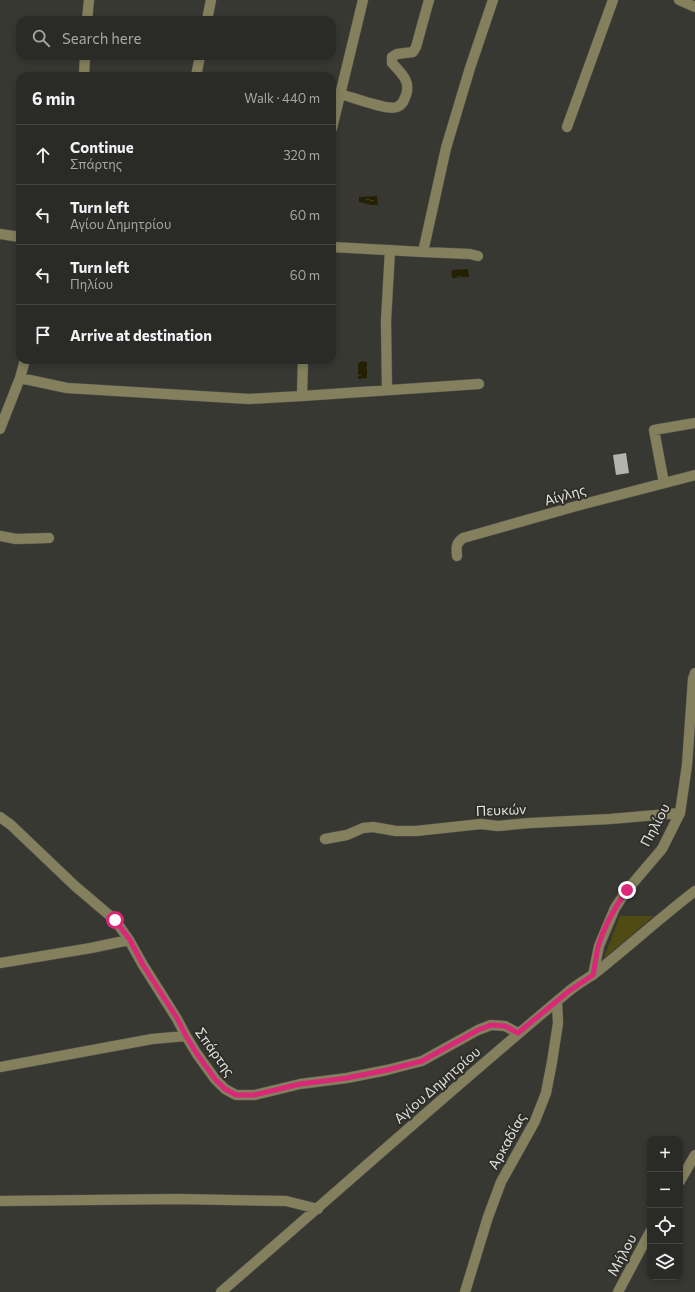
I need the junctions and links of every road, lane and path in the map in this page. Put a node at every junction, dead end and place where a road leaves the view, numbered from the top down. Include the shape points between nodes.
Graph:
1 (89, 0) edge
2 (211, 0) edge
3 (363, 0) edge
4 (429, 0) edge
5 (493, 0) edge
6 (613, 0) edge
7 (679, 0) edge
8 (695, 7) edge
9 (87, 16) edge
10 (208, 16) edge
11 (85, 60) edge
12 (199, 60) edge
13 (84, 72) edge
14 (197, 72) edge
15 (340, 94) junction
16 (336, 111) edge
17 (568, 127) dead end
18 (0, 234) edge
19 (16, 236) edge
20 (336, 247) edge
21 (390, 250) junction
22 (423, 252) junction
23 (478, 256) dead end
24 (23, 364) edge
25 (303, 364) edge
26 (20, 378) junction
27 (479, 384) dead end
28 (387, 390) junction
29 (302, 396) junction
30 (695, 424) edge
31 (0, 429) edge
32 (695, 475) edge
33 (664, 483) junction
34 (0, 536) edge
35 (48, 538) dead end
36 (457, 556) dead end
37 (695, 673) edge
38 (680, 813) junction
39 (0, 817) edge
40 (325, 839) dead end
41 (695, 891) edge
42 (130, 940) junction
43 (0, 963) edge
44 (593, 975) junction
45 (557, 1001) junction
46 (518, 1033) junction
47 (186, 1036) junction
48 (0, 1067) edge
49 (695, 1156) edge
50 (683, 1175) edge
51 (0, 1201) edge
52 (318, 1209) junction
53 (647, 1238) edge
54 (221, 1292) edge
55 (465, 1292) edge
56 (618, 1292) edge

1 - 9 street
2 - 10 street
3 - 15 street
4 - 15 street via 413,52 392,57 392,63 408,82 402,105 387,108
5 - 22 street via 446,148
6 - 17 street
7 - 8 street
11 - 13 street
12 - 14 street
15 - 16 street
18 - 19 street
20 - 21 street
21 - 22 street
21 - 28 street via 386,321
22 - 23 street
24 - 26 street
25 - 29 street
26 - 29 street via 67,388 249,399
26 - 31 street
27 - 28 street
28 - 29 street
30 - 33 street via 654,430
32 - 33 street, Αίγλης
33 - 36 street, Αίγλης via 463,538 456,548
34 - 35 street via 16,539
37 - 38 street, Πηλίου via 688,765
38 - 40 street, Πευκών via 498,826 474,824 416,831 374,827
38 - 44 street, Πηλίου via 662,849 615,908 598,946
39 - 42 street, Σπάρτης via 115,920
41 - 44 street, Αγίου Δημητρίου
42 - 43 street
42 - 47 street, Σπάρτης
44 - 45 street, Αγίου Δημητρίου
45 - 46 street, Αγίου Δημητρίου
45 - 55 street, Αρκαδίας via 558,1023 546,1093 536,1121 501,1182
46 - 47 street, Σπάρτης via 505,1026 491,1025 422,1061 254,1095 236,1095 225,1089 215,1079
46 - 52 street, Αγίου Δημητρίου
47 - 48 street via 152,1039
49 - 50 street
51 - 52 street via 286,1201
52 - 54 street, Αγίου Δημητρίου
53 - 56 street, Μήλου

